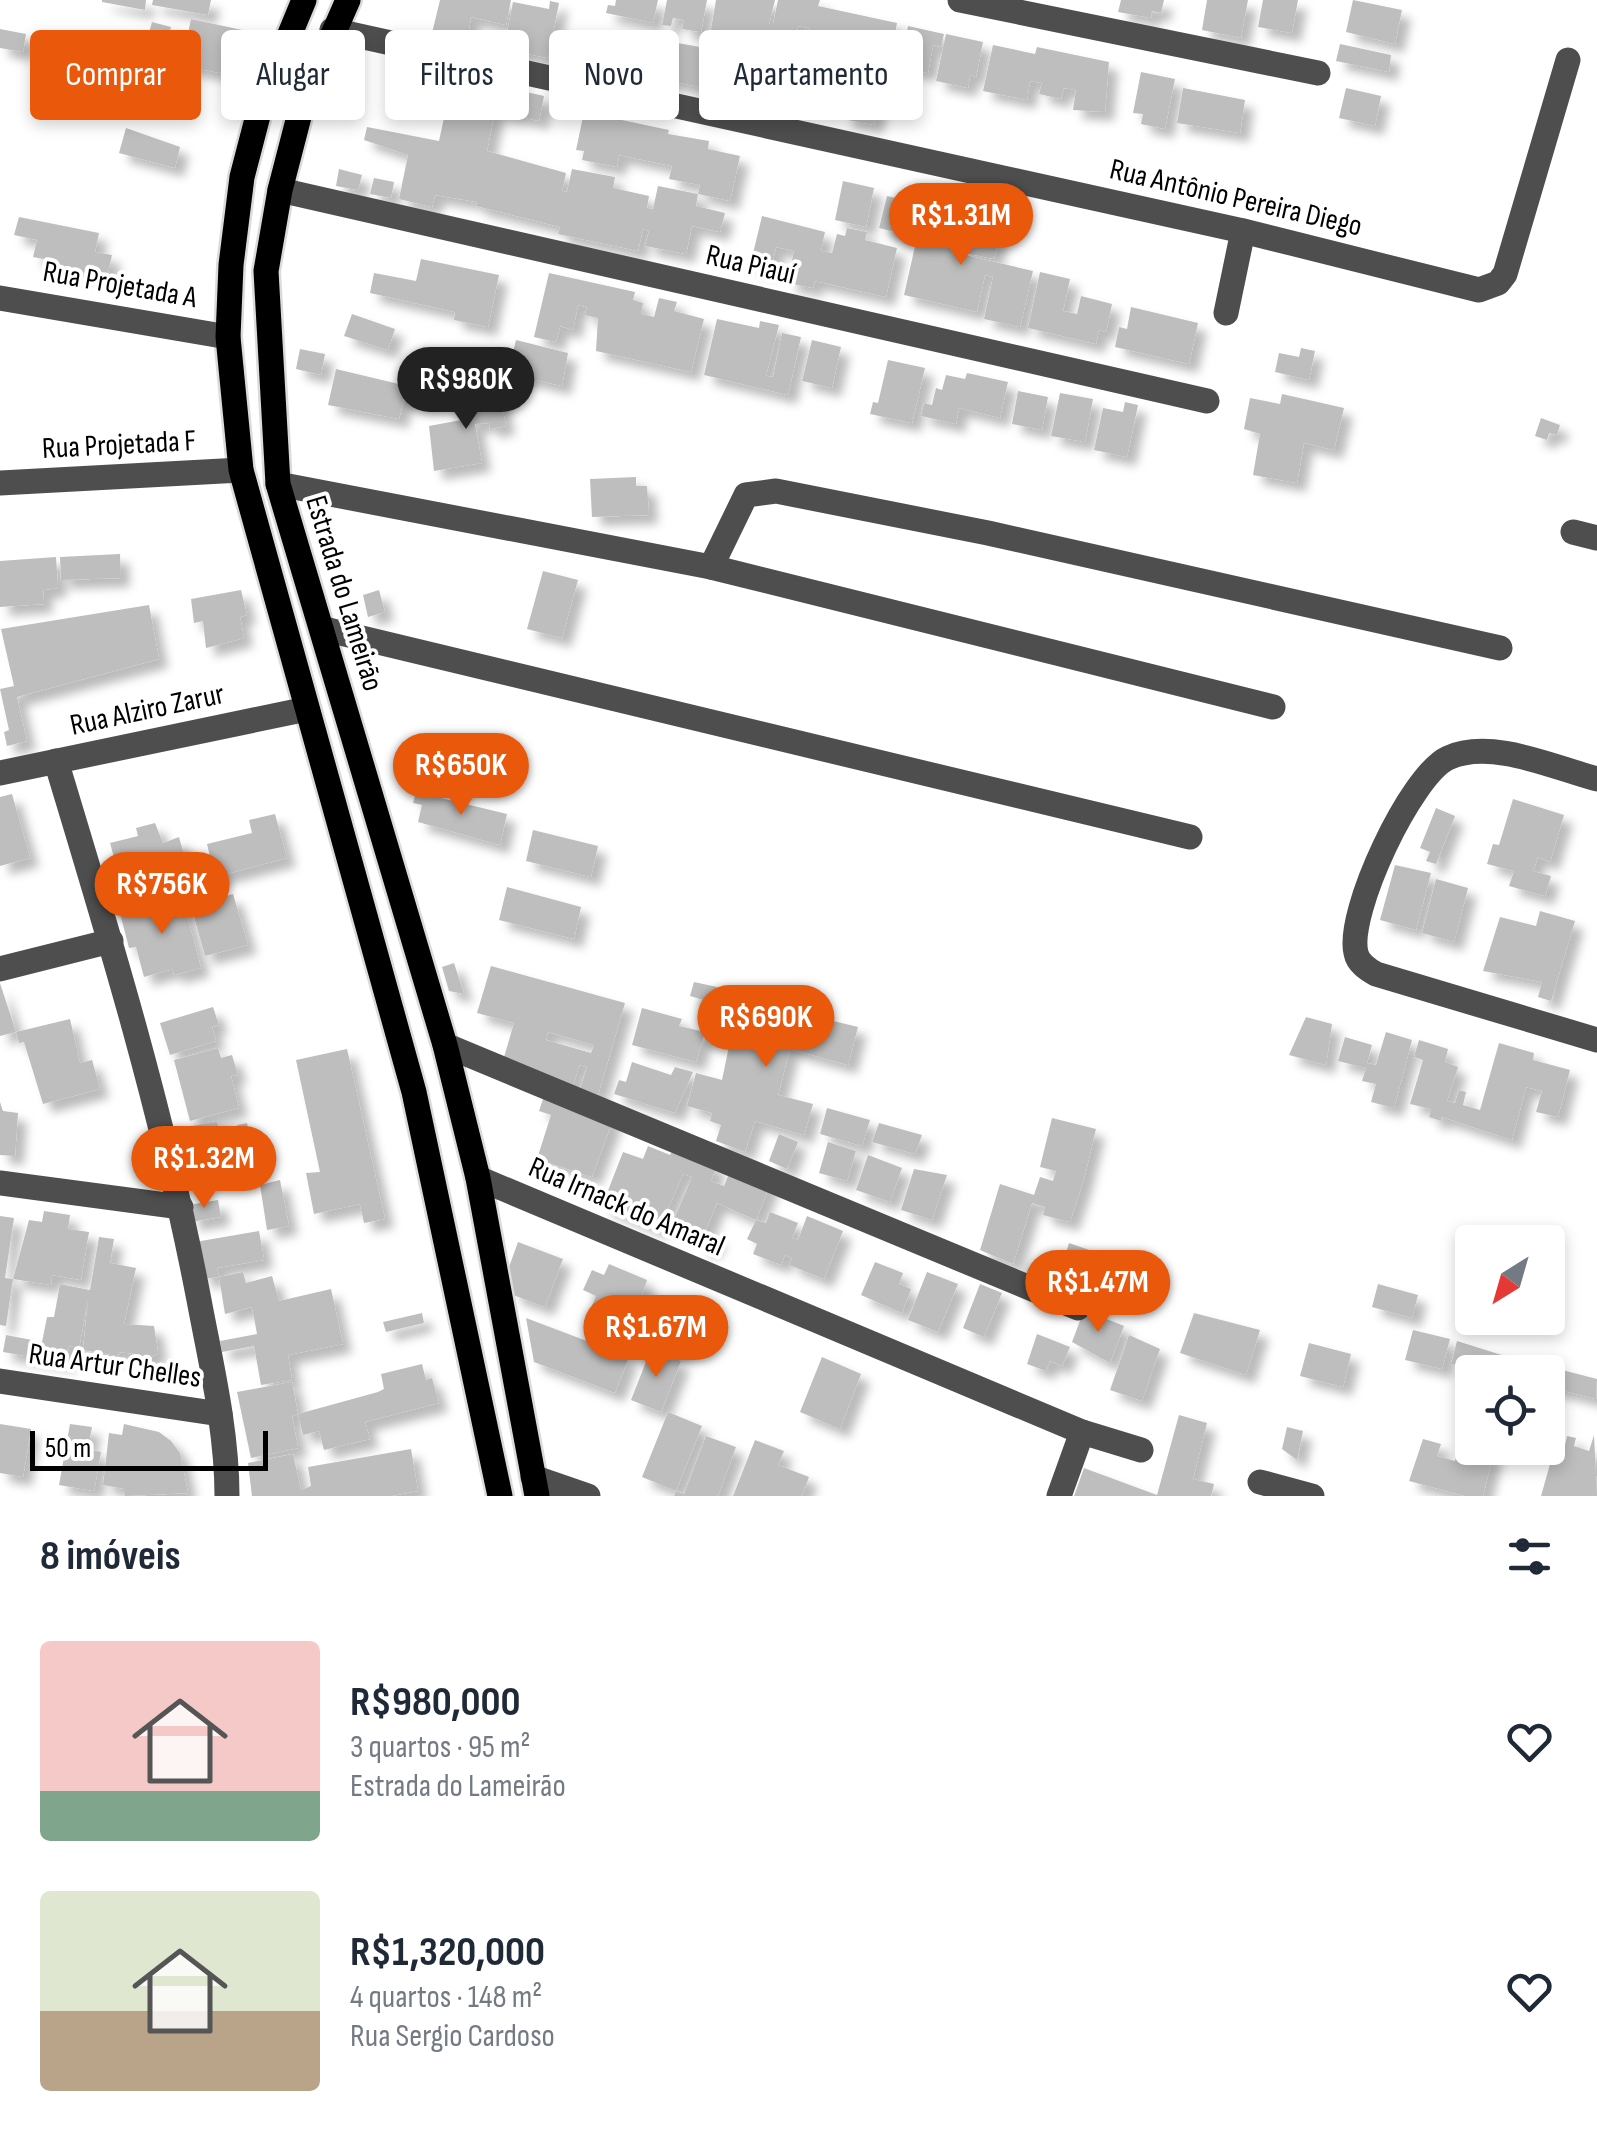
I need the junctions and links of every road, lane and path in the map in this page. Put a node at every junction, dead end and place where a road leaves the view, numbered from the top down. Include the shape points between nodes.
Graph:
1 (304, 0) edge
2 (348, 0) edge
3 (960, 0) edge
4 (332, 30) edge
5 (365, 37) edge
6 (1568, 60) dead end
7 (1318, 73) dead end
8 (298, 120) edge
9 (280, 190) junction
10 (1244, 230) junction
11 (0, 298) edge
12 (1226, 313) dead end
13 (228, 337) junction
14 (1208, 401) dead end
15 (241, 470) junction
16 (0, 482) edge
17 (278, 484) junction
18 (711, 568) junction
19 (324, 628) junction
20 (1500, 648) dead end
21 (1272, 707) dead end
22 (307, 709) junction
23 (56, 761) junction
24 (0, 773) edge
25 (1597, 779) edge
26 (1190, 837) dead end
27 (111, 941) junction
28 (0, 969) edge
29 (1597, 1040) edge
30 (444, 1045) junction
31 (478, 1178) junction
32 (0, 1183) edge
33 (181, 1207) junction
34 (1078, 1308) dead end
35 (0, 1381) edge
36 (220, 1414) junction
37 (1082, 1432) junction
38 (1141, 1450) dead end
39 (1260, 1482) dead end
40 (535, 1487) edge
41 (227, 1496) edge
42 (500, 1496) edge
43 (588, 1496) edge
44 (1059, 1496) edge
45 (1312, 1496) edge

1 - 13 main road via 261,104 242,177
2 - 4 main road, Estrada do Lameirão
3 - 7 street
5 - 10 street, Rua Antônio Pereira Diego
6 - 10 street, Rua Antônio Pereira Diego via 1498,282 1479,290
8 - 9 main road, Estrada do Lameirão
9 - 14 street, Rua Piauí
9 - 17 main road, Estrada do Lameirão via 266,271
10 - 12 street
11 - 13 street, Rua Projetada A
13 - 15 main road
15 - 16 street, Rua Projetada F
15 - 22 main road
17 - 18 street
17 - 19 main road, Estrada do Lameirão
18 - 20 street via 746,495 776,491
18 - 21 street
19 - 26 street
19 - 30 main road, Estrada do Lameirão
22 - 23 street, Rua Alziro Zarur
22 - 42 main road via 414,1092
23 - 24 street, Rua Alziro Zarur
23 - 27 street
25 - 29 street via 1508,755 1448,758 1408,798 1363,903 1356,952 1376,974
27 - 28 street
27 - 33 street
30 - 31 main road, Estrada do Lameirão
30 - 34 street
31 - 37 street, Rua Irnack do Amaral
31 - 40 main road, Estrada do Lameirão
32 - 33 street
33 - 36 street
35 - 36 street, Rua Artur Chelles
36 - 41 street
37 - 38 street, Rua Irnack do Amaral
37 - 44 street
39 - 45 street
40 - 43 street

